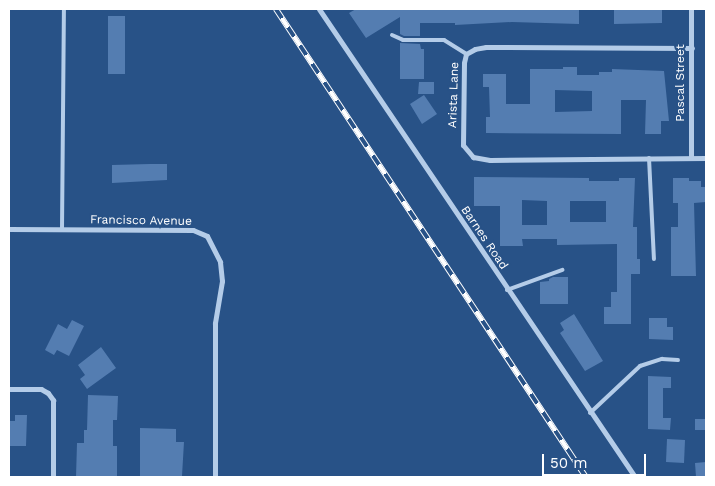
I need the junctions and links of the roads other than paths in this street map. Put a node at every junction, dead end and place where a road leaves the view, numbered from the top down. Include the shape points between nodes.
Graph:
1 (64, 9) edge
2 (319, 9) edge
3 (691, 9) edge
4 (392, 35) dead end
5 (692, 48) junction
6 (466, 54) junction
7 (649, 158) junction
8 (691, 158) junction
9 (706, 158) edge
10 (9, 229) edge
11 (62, 229) junction
12 (654, 259) dead end
13 (562, 270) dead end
14 (507, 290) junction
15 (678, 360) dead end
16 (9, 389) edge
17 (590, 413) junction
18 (53, 477) edge
19 (215, 477) edge
20 (635, 477) edge

1 - 11 lane
2 - 14 street, Barnes Road
3 - 5 street, Pascal Street
4 - 6 lane via 403,40 444,40
5 - 6 street, Arista Lane via 486,47
5 - 8 street, Pascal Street
6 - 7 street, Arista Lane via 463,144 473,157 490,160
7 - 8 street, Arista Lane
7 - 12 lane
8 - 9 street, Arista Lane
10 - 11 street, Francisco Avenue
11 - 19 street, Francisco Avenue via 193,230 207,236 213,244 220,262 222,282 216,323
13 - 14 lane
14 - 17 street, Barnes Road
15 - 17 lane via 662,359 640,366
16 - 18 street via 41,389 48,392 53,400
17 - 20 street, Barnes Road

